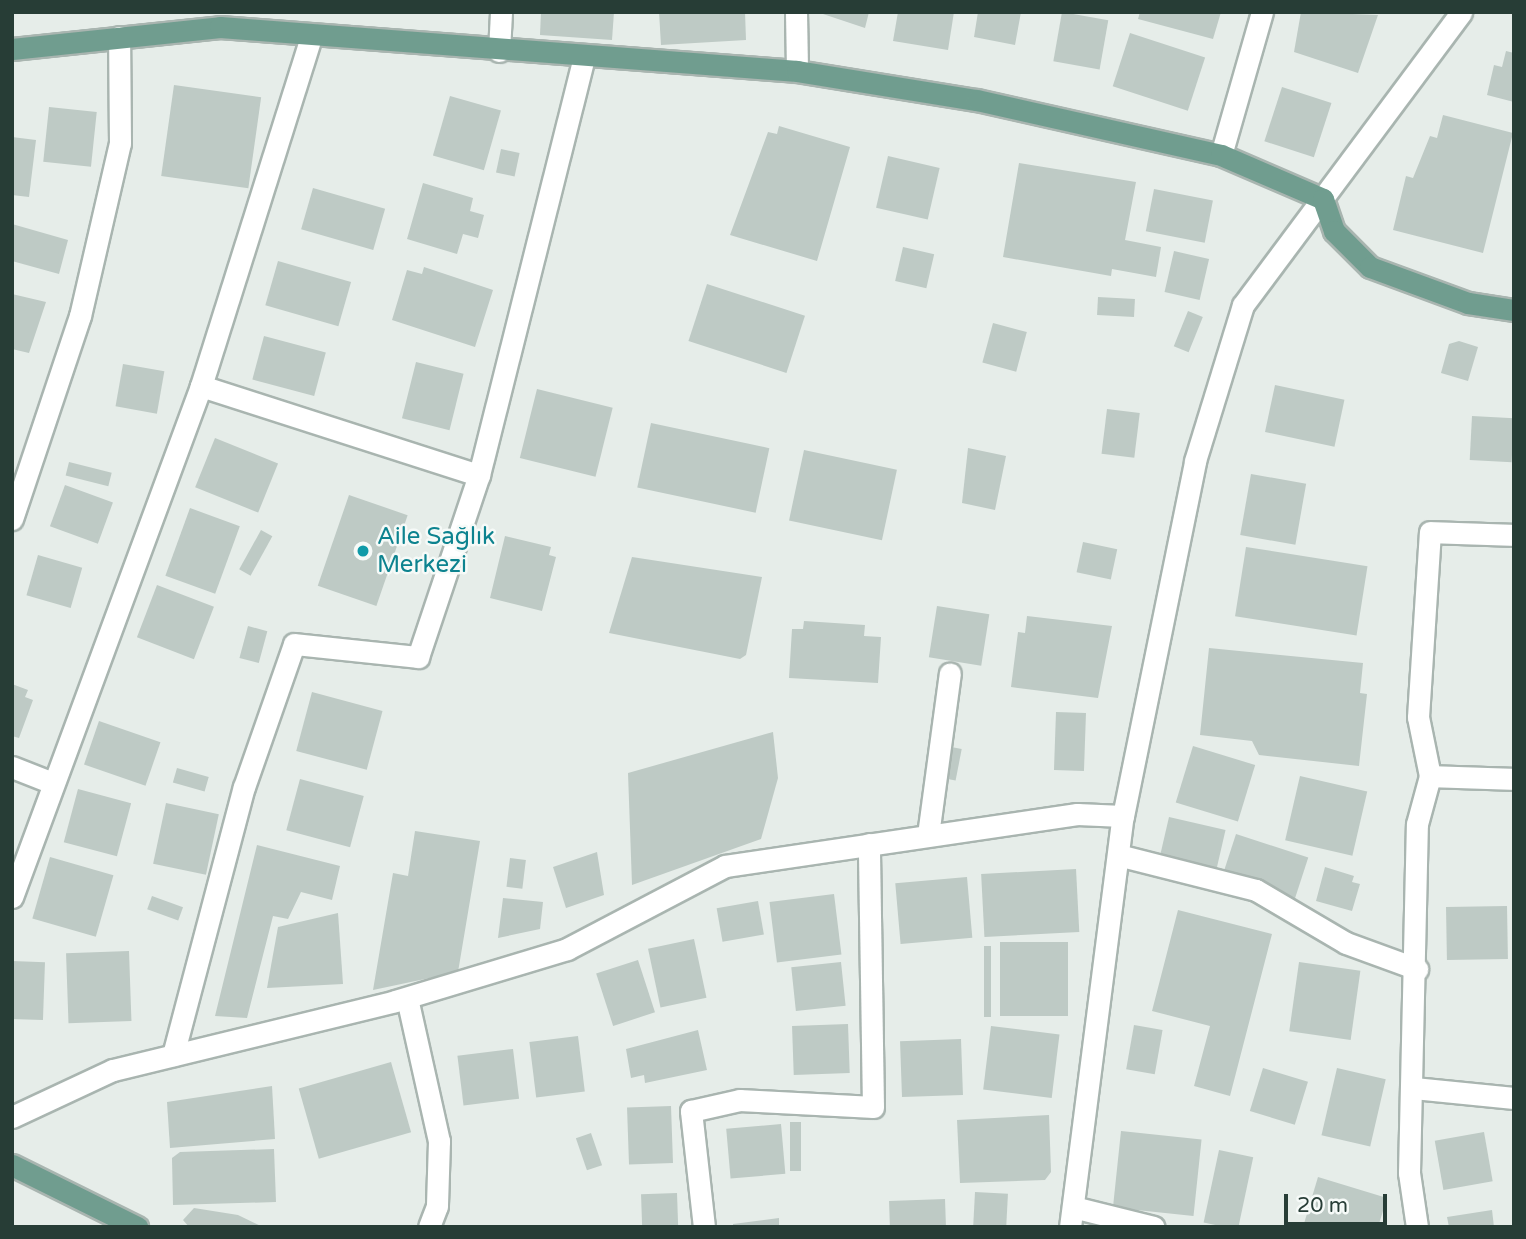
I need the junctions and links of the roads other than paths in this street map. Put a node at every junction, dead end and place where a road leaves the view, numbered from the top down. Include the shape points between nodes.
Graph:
1 (501, 12) edge
2 (796, 12) edge
3 (1262, 12) edge
4 (1461, 12) edge
5 (221, 20) edge
6 (118, 37) junction
7 (311, 37) junction
8 (12, 49) edge
9 (499, 51) junction
10 (584, 55) junction
11 (797, 71) junction
12 (1221, 155) junction
13 (1323, 199) junction
14 (1514, 310) edge
15 (201, 386) junction
16 (479, 475) junction
17 (12, 519) edge
18 (1514, 535) edge
19 (950, 673) dead end
20 (12, 768) edge
21 (1430, 776) junction
22 (1514, 779) edge
23 (50, 782) junction
24 (1123, 817) junction
25 (928, 835) junction
26 (869, 844) junction
27 (1118, 855) junction
28 (12, 897) edge
29 (1417, 969) junction
30 (407, 998) junction
31 (173, 1055) junction
32 (1414, 1088) junction
33 (1514, 1098) edge
34 (12, 1116) edge
35 (12, 1165) edge
36 (1072, 1217) edge
37 (137, 1227) edge
38 (429, 1227) edge
39 (704, 1227) edge
40 (1154, 1227) edge
41 (1417, 1227) edge

1 - 9 street
2 - 11 street
3 - 12 street
4 - 13 street
5 - 6 main road
5 - 7 main road
6 - 8 main road
6 - 17 street via 120,143 80,316
7 - 9 main road
7 - 15 street
9 - 10 main road
10 - 11 main road
10 - 16 street
11 - 12 main road via 977,100
12 - 13 main road
13 - 14 main road via 1334,231 1370,267 1468,303
13 - 24 street via 1243,304 1195,461
15 - 16 street
15 - 23 street via 110,642
16 - 31 street via 418,657 294,644 244,788
18 - 21 street via 1430,531 1418,717
19 - 25 street
20 - 23 street
21 - 22 street
21 - 29 street via 1417,824
23 - 28 street
24 - 25 street via 1077,814
24 - 27 street
25 - 26 street
26 - 30 street via 725,866 567,948
26 - 39 street via 873,1107 740,1100 691,1111
27 - 29 street via 1256,890 1346,943
27 - 36 street
29 - 32 street
30 - 31 street
30 - 38 street via 439,1140 437,1206
31 - 34 street via 113,1070
32 - 33 street
32 - 41 street via 1409,1173
35 - 37 main road
36 - 40 street

